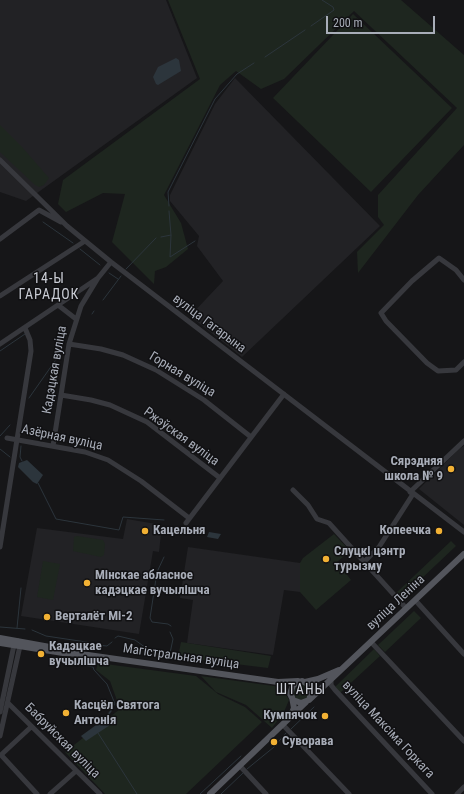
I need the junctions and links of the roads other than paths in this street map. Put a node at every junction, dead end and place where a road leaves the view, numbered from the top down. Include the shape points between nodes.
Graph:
1 (0, 160) edge
2 (67, 226) junction
3 (0, 239) edge
4 (85, 241) junction
5 (111, 262) junction
6 (98, 278) junction
7 (464, 280) edge
8 (0, 296) edge
9 (58, 305) junction
10 (76, 318) junction
11 (25, 328) junction
12 (0, 344) edge
13 (69, 344) junction
14 (464, 362) edge
15 (61, 394) junction
16 (284, 394) junction
17 (252, 437) junction
18 (7, 438) dead end
19 (16, 440) junction
20 (464, 441) edge
21 (53, 446) junction
22 (220, 478) junction
23 (293, 490) dead end
24 (411, 493) junction
25 (464, 532) edge
26 (0, 547) edge
27 (464, 554) edge
28 (364, 562) junction
29 (415, 600) junction
30 (406, 608) junction
31 (0, 638) edge
32 (371, 642) junction
33 (0, 643) edge
34 (17, 644) junction
35 (464, 654) edge
36 (330, 678) junction
37 (278, 682) junction
38 (302, 682) junction
39 (291, 696) junction
40 (308, 701) junction
41 (8, 703) junction
42 (0, 712) edge
43 (290, 719) junction
44 (284, 725) junction
45 (31, 727) junction
46 (0, 736) edge
47 (464, 741) edge
48 (240, 766) junction
49 (76, 771) junction
50 (464, 787) edge
51 (37, 794) edge
52 (50, 794) edge
53 (100, 794) edge
54 (210, 794) edge
55 (266, 794) edge
56 (349, 794) edge
57 (432, 794) edge
58 (457, 794) edge

1 - 2 street, вуліца Гагарына
2 - 3 street via 39,210
2 - 4 street, вуліца Гагарына
4 - 5 street, вуліца Гагарына
4 - 8 street
5 - 6 street
5 - 16 street, вуліца Гагарына
6 - 9 street
6 - 10 street, Кадэцкая вуліца
7 - 14 street via 456,270 439,258 412,280 381,313 427,363 438,371 456,370
9 - 10 street
9 - 11 street
10 - 13 street, Кадэцкая вуліца
11 - 12 street
11 - 19 street via 31,351
13 - 15 street, Кадэцкая вуліца
13 - 17 street, Горная вуліца via 123,355 156,370 204,400
15 - 21 street, Кадэцкая вуліца
15 - 22 street, Ржэўская вуліца via 110,405 147,422
16 - 17 street
16 - 24 street, вуліца Гагарына
17 - 22 street
18 - 19 street, Азёрная вуліца
19 - 21 street, Азёрная вуліца
19 - 26 street
20 - 24 street
21 - 22 street, Азёрная вуліца via 108,460 141,481 187,521
23 - 28 street via 317,519 329,523
24 - 25 street, вуліца Гагарына
24 - 28 street via 379,547
27 - 29 main road, вуліца Леніна
28 - 30 street
29 - 30 main road, вуліца Леніна
29 - 35 street
30 - 32 main road, вуліца Леніна
31 - 34 main road, Магістральная вуліца
32 - 36 main road, вуліца Леніна
32 - 47 street
33 - 34 main road, Магістральная вуліца
34 - 37 main road, Магістральная вуліца via 63,653
34 - 41 street
34 - 42 street
36 - 38 main road, вуліца Леніна
36 - 40 main road, вуліца Леніна
36 - 57 street, вуліца Максіма Горкага via 335,690
37 - 38 main road, Магістральная вуліца
37 - 39 main road
38 - 39 main road via 291,688
38 - 40 main road via 312,690
39 - 40 main road via 298,702
39 - 43 main road via 294,708
40 - 43 main road, вуліца Леніна
41 - 45 street, Бабруйская вуліца
41 - 46 street
43 - 44 main road, вуліца Леніна
44 - 48 main road, вуліца Леніна
44 - 56 street
45 - 49 street, Бабруйская вуліца
45 - 51 street via 2,756
48 - 54 main road, вуліца Леніна
48 - 55 street
49 - 52 street
49 - 53 street, Бабруйская вуліца
50 - 58 street

